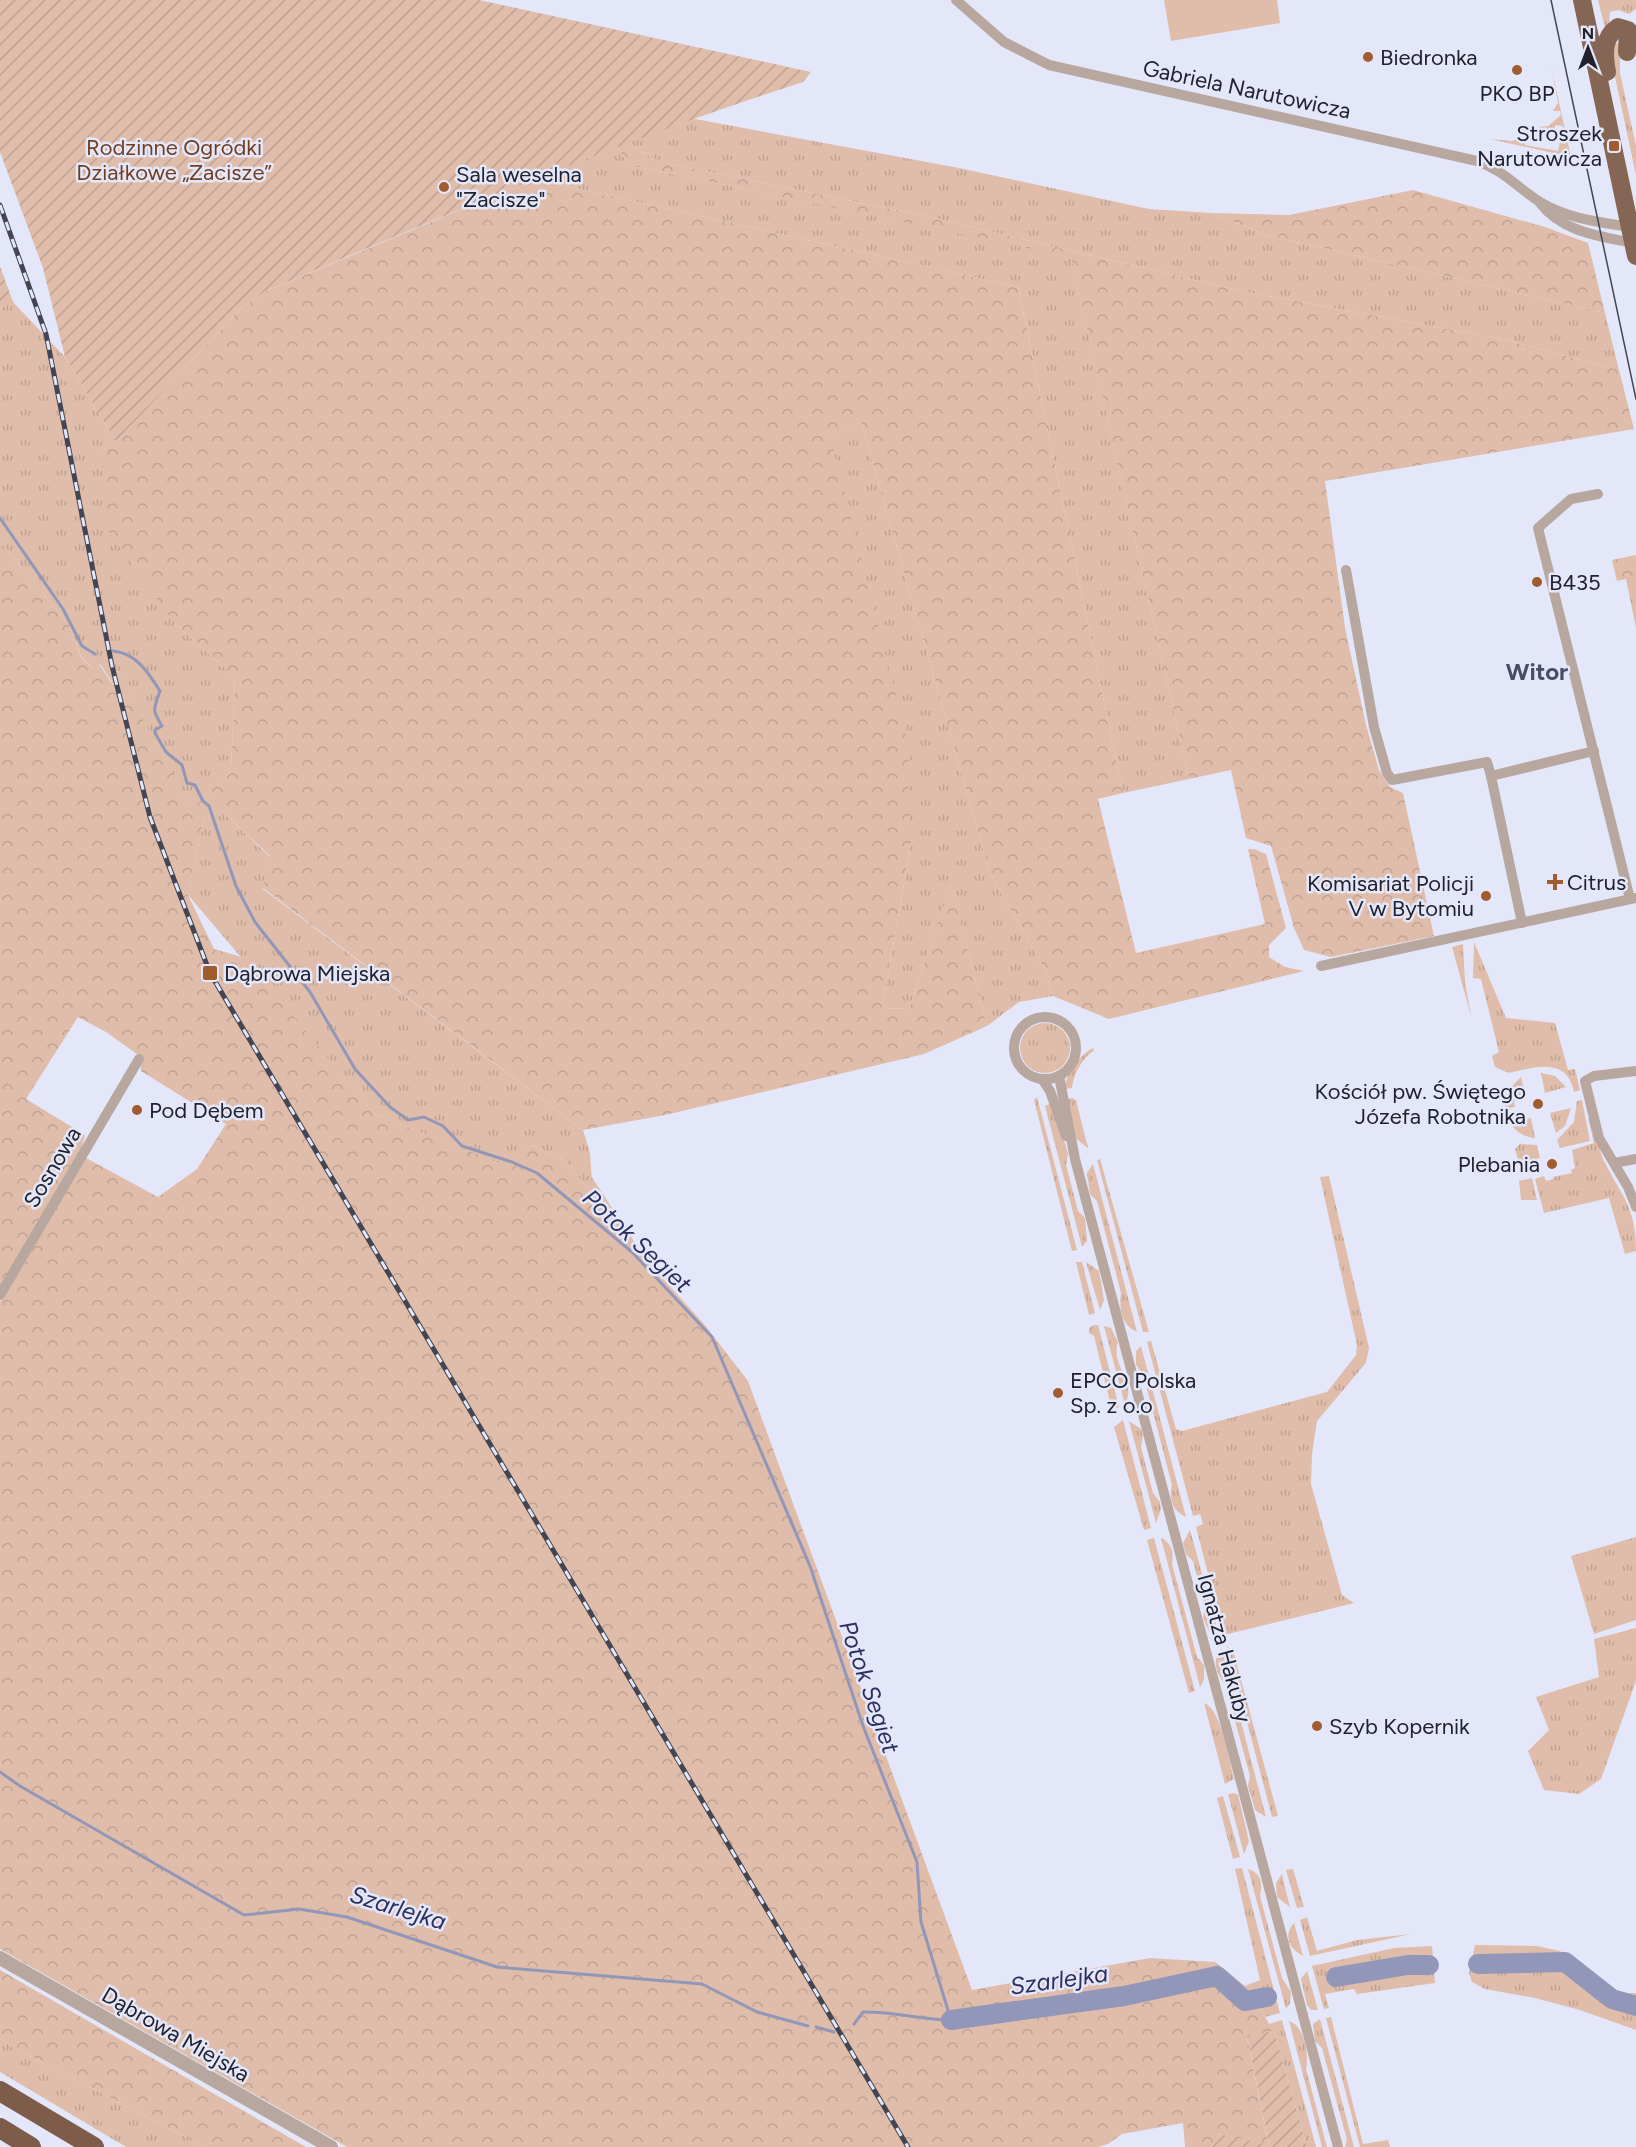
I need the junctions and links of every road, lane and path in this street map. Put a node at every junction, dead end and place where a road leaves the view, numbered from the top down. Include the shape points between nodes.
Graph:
1 (956, 0) edge
2 (1581, 0) edge
3 (1627, 52) dead end
4 (1610, 124) junction
5 (1538, 201) junction
6 (1634, 240) edge
7 (1598, 494) dead end
8 (1346, 570) dead end
9 (1594, 752) junction
10 (1491, 776) junction
11 (1633, 899) edge
12 (1522, 923) junction
13 (1321, 966) dead end
14 (139, 1059) dead end
15 (1636, 1071) edge
16 (1059, 1076) junction
17 (1042, 1079) junction
18 (1075, 1159) junction
19 (1636, 1159) edge
20 (1614, 1163) junction
21 (1636, 1207) edge
22 (0, 1295) edge
23 (0, 1958) edge
24 (0, 2091) edge
25 (0, 2128) edge
26 (31, 2147) edge
27 (94, 2147) edge
28 (331, 2147) edge
29 (1338, 2147) edge

1 - 5 street, Gabriela Narutowicza via 1004,42 1049,65 1478,161 1502,172
2 - 4 highway
3 - 4 highway via 1628,30 1618,27 1610,34 1604,51 1614,102
4 - 6 highway
5 - 6 street, Gabriela Narutowicza
5 - 6 street, Gabriela Narutowicza via 1550,217 1569,227
7 - 9 street via 1570,499 1538,528
8 - 10 street via 1358,649 1387,773 1392,780 1487,762
9 - 10 street
9 - 11 street
10 - 12 street
11 - 12 street
12 - 13 street
14 - 22 street, Sosnowa
15 - 20 street via 1594,1076 1585,1081 1599,1138
16 - 17 street
16 - 17 street via 1075,1058 1074,1036 1058,1020 1040,1017 1024,1025 1014,1046 1022,1068
16 - 18 street, Ignatza Hakuby
17 - 18 street, Ignatza Hakuby
18 - 29 street, Ignatza Hakuby
19 - 20 street
20 - 21 street
23 - 28 street, Dąbrowa Miejska
24 - 27 highway
25 - 26 highway

